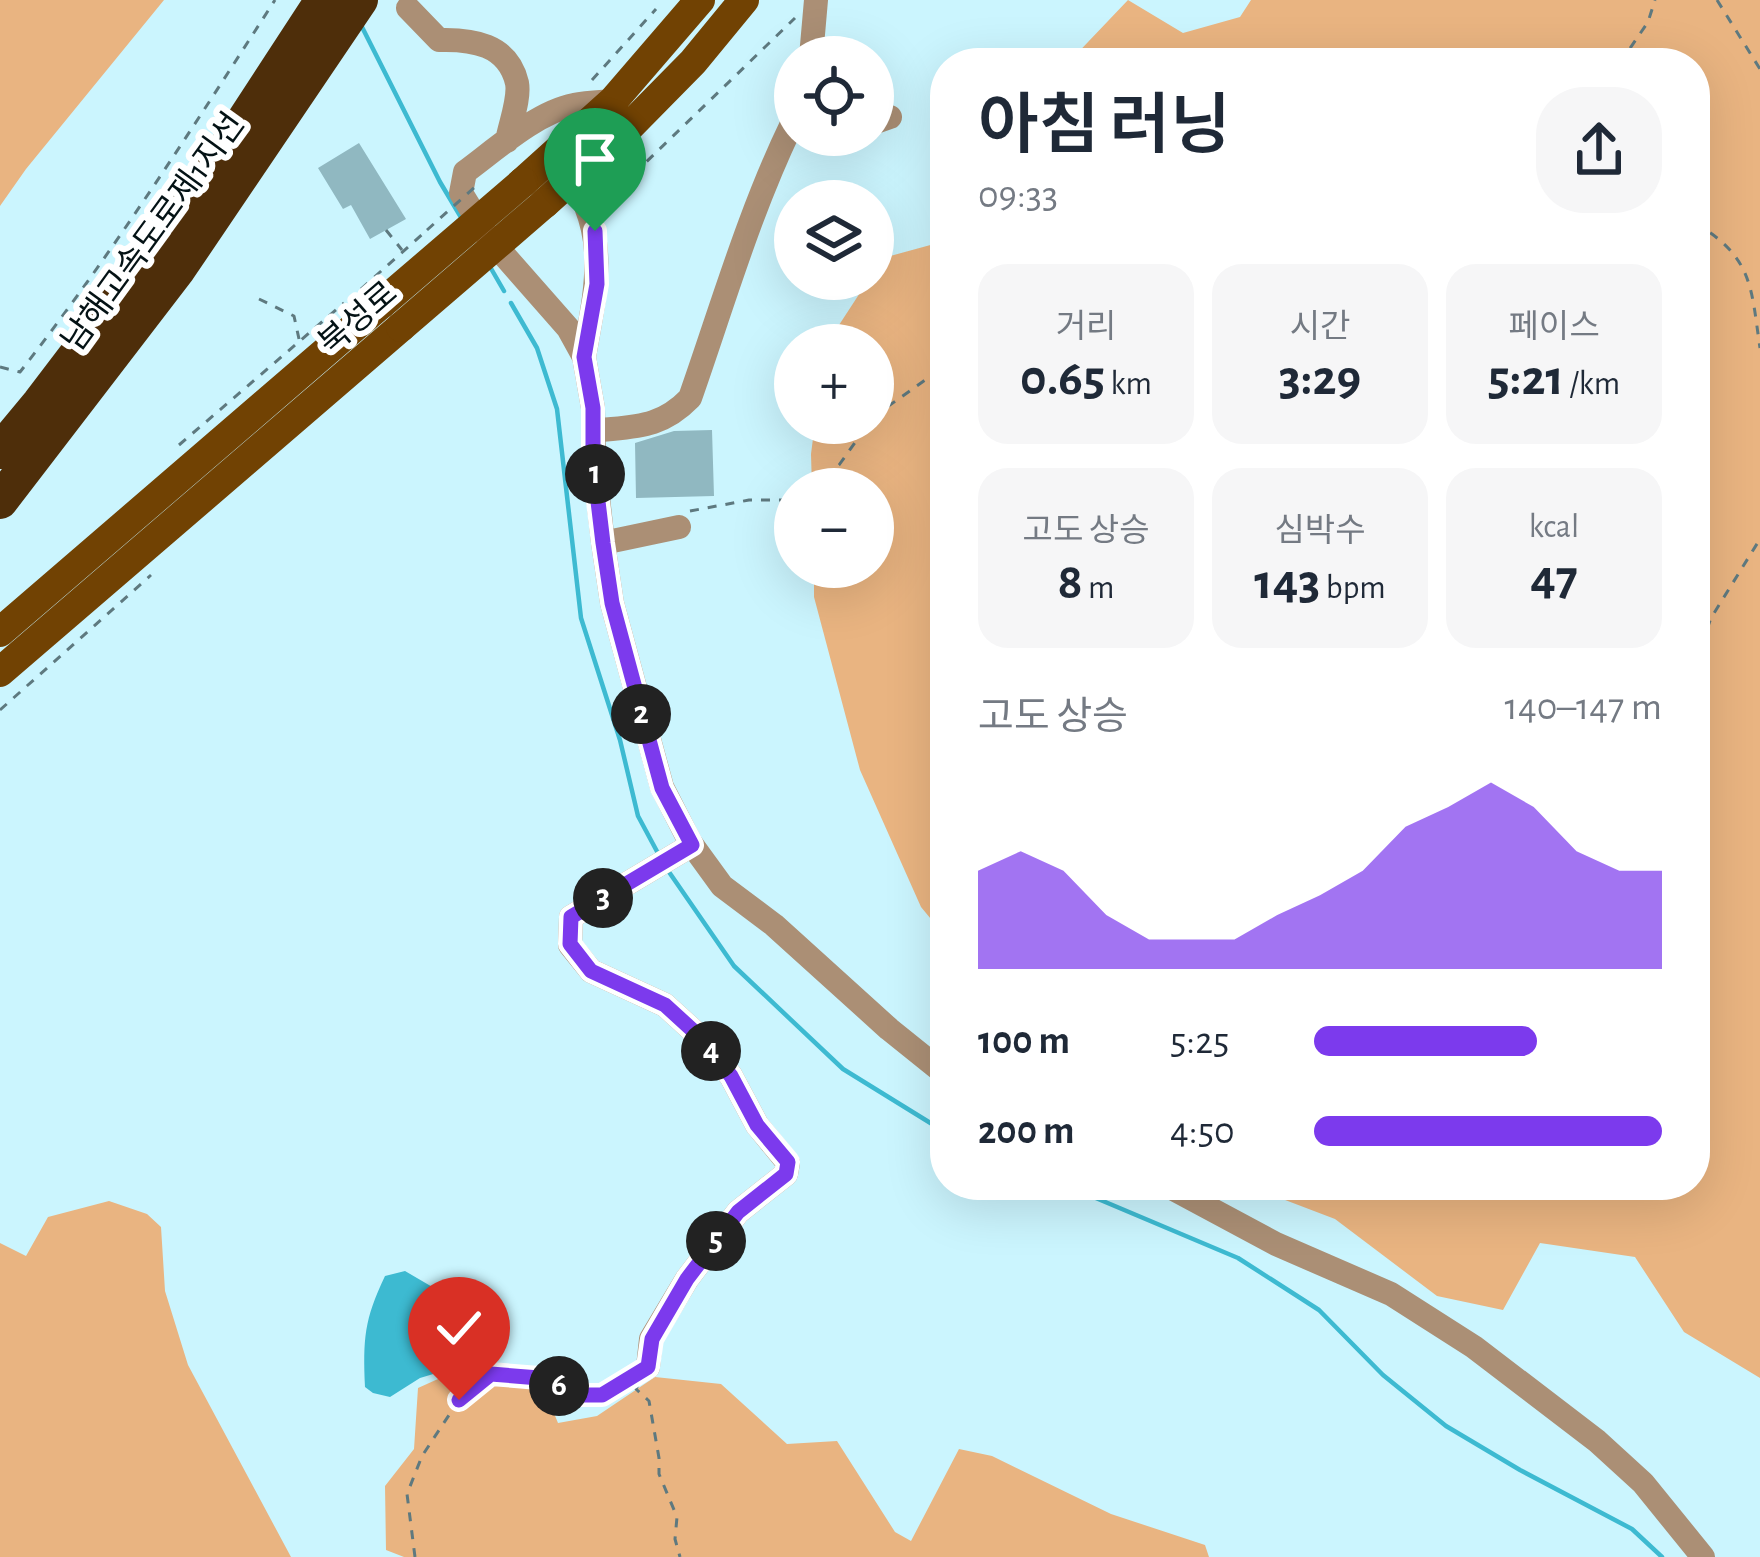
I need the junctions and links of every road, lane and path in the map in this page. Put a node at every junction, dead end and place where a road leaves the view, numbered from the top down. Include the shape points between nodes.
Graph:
1 (275, 0) edge
2 (360, 0) edge
3 (700, 0) edge
4 (744, 0) edge
5 (1654, 0) edge
6 (1717, 0) edge
7 (408, 8) dead end
8 (656, 9) dead end
9 (326, 14) edge
10 (809, 14) edge
11 (1630, 48) edge
12 (1760, 69) edge
13 (614, 101) junction
14 (574, 105) junction
15 (507, 141) junction
16 (779, 156) edge
17 (563, 167) junction
18 (475, 187) dead end
19 (591, 215) junction
20 (386, 230) dead end
21 (1710, 235) edge
22 (403, 251) junction
23 (259, 299) dead end
24 (346, 302) dead end
25 (381, 307) junction
26 (300, 341) junction
27 (1760, 347) edge
28 (584, 357) junction
29 (0, 367) edge
30 (930, 377) edge
31 (894, 403) edge
32 (205, 423) dead end
33 (593, 431) junction
34 (853, 444) edge
35 (0, 452) edge
36 (835, 468) edge
37 (774, 500) edge
38 (0, 501) edge
39 (679, 527) joint
40 (1760, 539) edge
41 (603, 543) junction
42 (1710, 623) edge
43 (0, 632) edge
44 (0, 672) edge
45 (687, 848) junction
46 (930, 1062) edge
47 (1194, 1200) edge
48 (648, 1367) junction
49 (415, 1557) edge
50 (680, 1557) edge
51 (1703, 1557) edge

1 - 29 path via 84,290 20,372
2 - 9 highway, 남해고속도로제1지선
3 - 13 main road, 북성로
4 - 17 main road, 북성로 via 627,129
5 - 11 path
6 - 12 path
7 - 15 street via 439,40 503,53 518,85
8 - 14 path
9 - 35 highway, 남해고속도로제1지선
9 - 38 highway, 남해고속도로제1지선 via 178,269
10 - 19 path
13 - 14 street
13 - 17 main road, 북성로
14 - 15 street
15 - 28 street via 465,172 461,193
16 - 33 street via 690,398 672,417
17 - 19 street
17 - 25 main road, 북성로, bridge
18 - 22 path, bridge
19 - 28 street via 597,284
20 - 22 path
21 - 27 path via 1738,256
22 - 25 path
23 - 26 path via 294,316
24 - 26 path
25 - 43 main road, 북성로
25 - 44 main road, 북성로
26 - 32 path
28 - 33 street
30 - 31 path
33 - 41 street
34 - 36 path
37 - 39 path via 690,511
39 - 41 street
40 - 42 path
41 - 45 street via 662,788
45 - 46 street
45 - 48 street via 571,917 570,944 591,971 665,1005 700,1037 788,1162 786,1174 738,1212 687,1279 652,1339
47 - 51 street via 1390,1294 1474,1347 1598,1441
48 - 49 path via 602,1395 491,1374 459,1400 407,1494
48 - 50 path via 636,1389 649,1401

